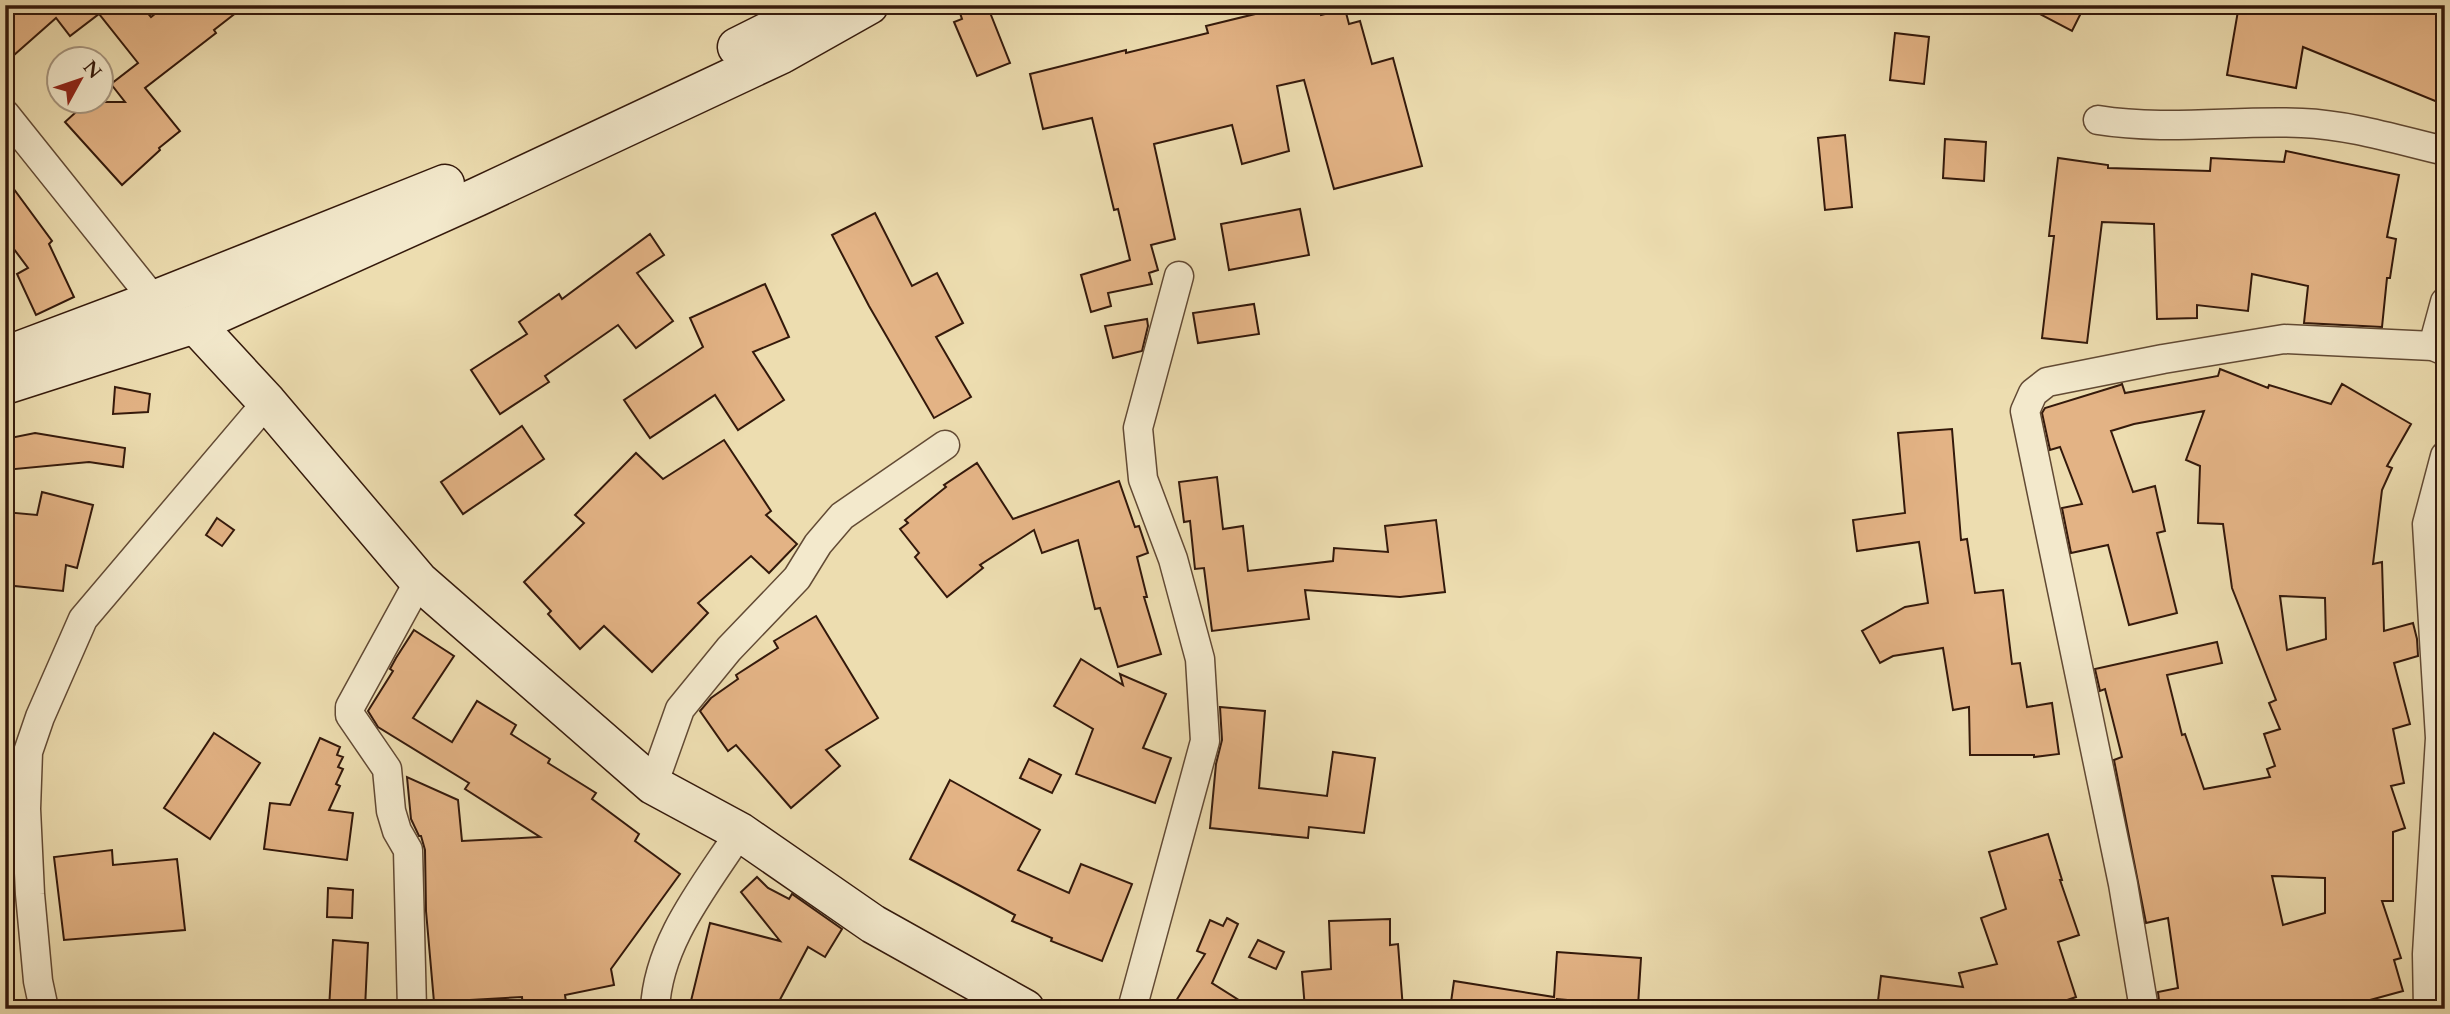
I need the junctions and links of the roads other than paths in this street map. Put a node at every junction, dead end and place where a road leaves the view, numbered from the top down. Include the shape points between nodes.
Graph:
1 (811, 5) edge
2 (869, 5) edge
3 (5, 114) edge
4 (2098, 120) dead end
5 (2445, 151) edge
6 (1180, 276) dead end
7 (154, 300) junction
8 (2445, 302) edge
9 (195, 324) junction
10 (2439, 349) edge
11 (5, 356) edge
12 (5, 385) edge
13 (267, 402) junction
14 (945, 445) dead end
15 (2445, 456) edge
16 (419, 581) junction
17 (653, 785) junction
18 (740, 832) junction
19 (44, 1009) edge
20 (412, 1009) edge
21 (655, 1009) edge
22 (1025, 1009) edge
23 (1132, 1009) edge
24 (2144, 1009) edge
25 (2428, 1009) edge

1 - 7 main road via 769,31 458,179
2 - 9 main road via 782,54
3 - 7 street
4 - 5 street via 2134,126 2325,125
6 - 23 street via 1138,428 1143,479 1173,559 1200,659 1205,741
7 - 11 main road
8 - 10 street
9 - 12 main road
9 - 13 main road
10 - 24 street via 2284,339 2047,382 2034,393 2025,411 2123,884
13 - 16 main road
13 - 19 street via 83,619 40,717 29,752 26,809 30,894
14 - 17 street via 842,516 797,578 680,709
15 - 25 street via 2427,524 2440,737
16 - 17 main road
16 - 20 street via 350,707 350,715 387,769 391,811 408,850
17 - 18 main road
18 - 21 street via 677,930 656,991
18 - 22 main road via 873,924

